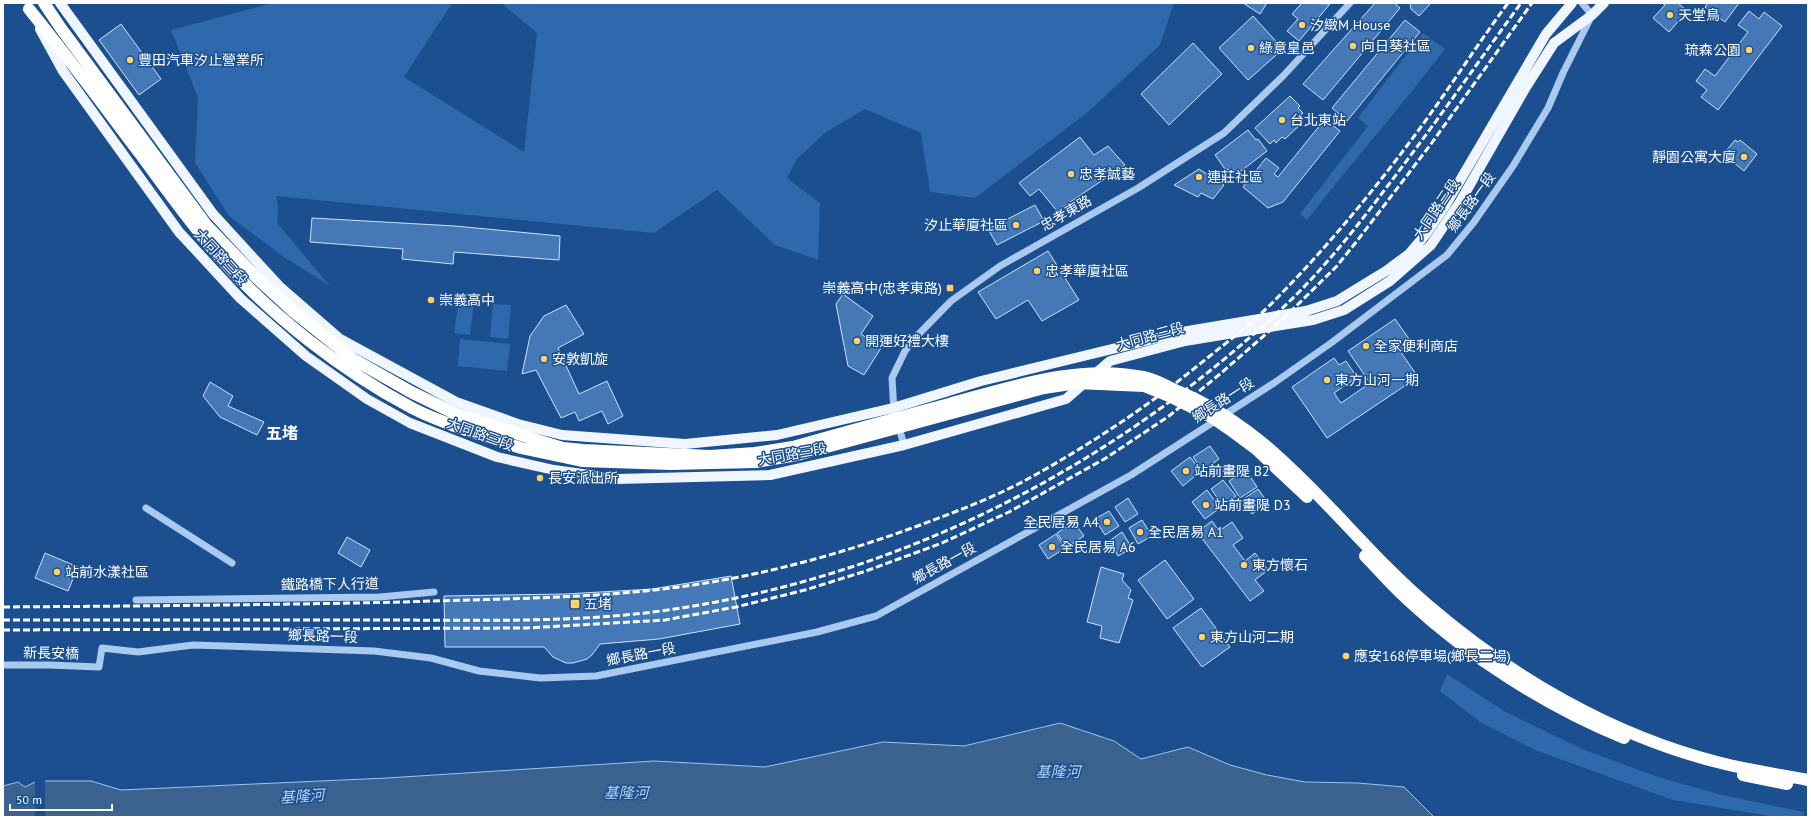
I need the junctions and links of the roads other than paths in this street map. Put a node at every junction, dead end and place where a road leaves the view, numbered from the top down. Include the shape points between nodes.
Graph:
1 (44, 3) edge
2 (60, 3) edge
3 (1350, 3) edge
4 (1572, 3) edge
5 (1582, 3) edge
6 (1604, 3) edge
7 (27, 6) edge
8 (1592, 16) junction
9 (893, 408) junction
10 (904, 445) junction
11 (146, 508) dead end
12 (232, 563) dead end
13 (434, 592) dead end
14 (136, 600) dead end
15 (3, 665) edge
16 (99, 667) joint
17 (1808, 780) edge
18 (1808, 788) edge

1 - 17 highway, bridge via 207,226 257,278 352,359 454,413 563,448 710,456 793,447 1043,379 1098,373 1144,377 1193,397 1248,430 1279,456 1426,604 1473,642 1549,691 1582,710 1639,736 1718,762
2 - 9 main road, 大同路三段 via 213,214 278,286 340,338 456,402 518,424 562,435 685,444 777,435
3 - 9 street, 忠孝東路 via 1284,75 1224,133 1138,188 1000,266 951,301 905,352 892,378
4 - 9 main road, 大同路三段 via 1546,34 1426,234 1409,254 1337,301 1306,311 1175,334 981,381
5 - 8 street
6 - 8 main road, 大同路三段
7 - 10 main road, 大同路三段 via 63,71 179,232 224,281 306,356 367,399 410,423 497,457 554,470 617,479 770,475
7 - 18 highway, bridge via 218,255 267,305 314,344 369,382 413,408 460,428 521,448 582,461 671,464 756,462 797,456 1044,388 1077,383 1144,386 1213,418 1256,449 1298,487 1407,599 1475,654 1547,701 1608,731 1665,754 1760,779
8 - 10 main road, 大同路三段 via 1554,43 1460,202 1431,245 1390,281 1344,310 1313,320 1185,341 1110,361 1066,399
8 - 16 street, 鄉長路一段 via 1548,108 1514,166 1474,222 1447,254 1337,339 1274,383 1131,475 876,616 817,632 596,676 540,678 479,671 431,658 374,651 193,645 138,652 102,648
9 - 10 street, 忠孝東路
11 - 12 street
13 - 14 street, 鐵路橋下人行道 via 380,597
15 - 16 street, 新長安橋

